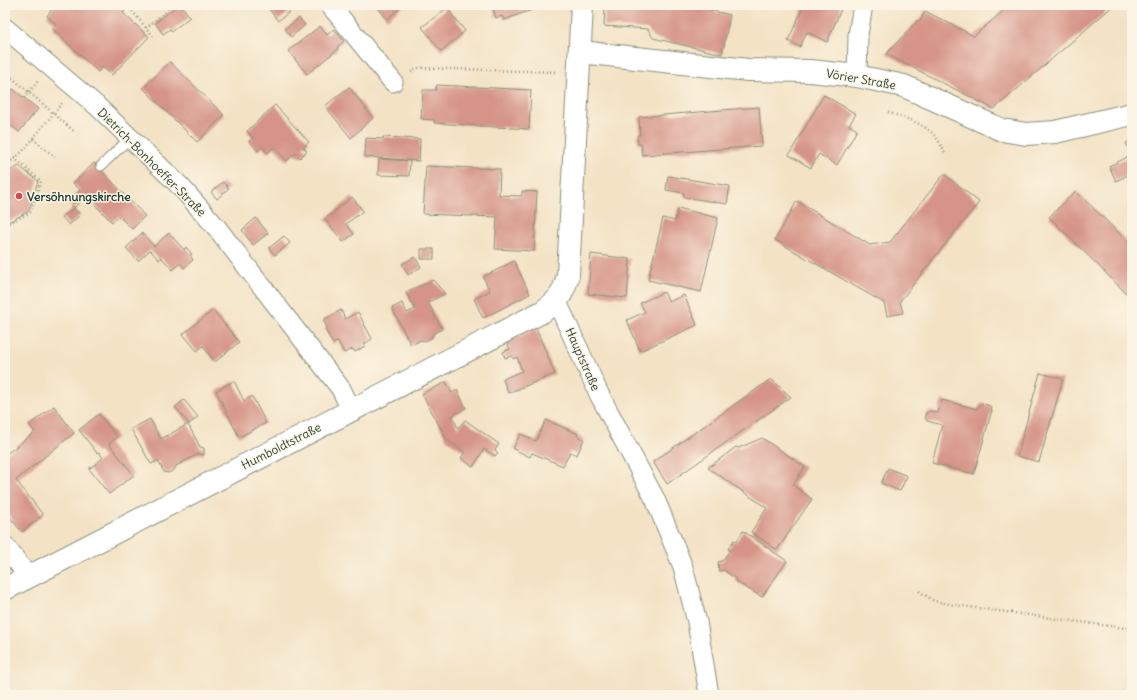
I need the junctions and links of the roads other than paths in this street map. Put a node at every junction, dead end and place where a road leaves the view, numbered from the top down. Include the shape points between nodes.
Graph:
1 (330, 5) edge
2 (582, 5) edge
3 (863, 5) edge
4 (5, 28) edge
5 (580, 52) junction
6 (857, 76) junction
7 (393, 82) road end
8 (1132, 114) edge
9 (130, 138) junction
10 (100, 166) dead end
11 (557, 302) junction
12 (351, 409) junction
13 (5, 546) edge
14 (12, 584) edge
15 (709, 695) edge

1 - 7 street
2 - 5 street
3 - 6 street via 858,35
4 - 9 street, Dietrich-Bonhoeffer-Straße
5 - 6 street, Vörier Straße via 748,70 810,71
5 - 11 street via 568,275 565,289
6 - 8 street, Vörier Straße via 904,86 1002,130 1026,134 1055,132
9 - 10 lane
9 - 12 street, Dietrich-Bonhoeffer-Straße via 180,186 217,228 341,389
11 - 12 street, Humboldtstraße
11 - 15 street, Hauptstraße via 600,396 655,499 683,567 697,622
12 - 14 street, Humboldtstraße
13 - 14 street

